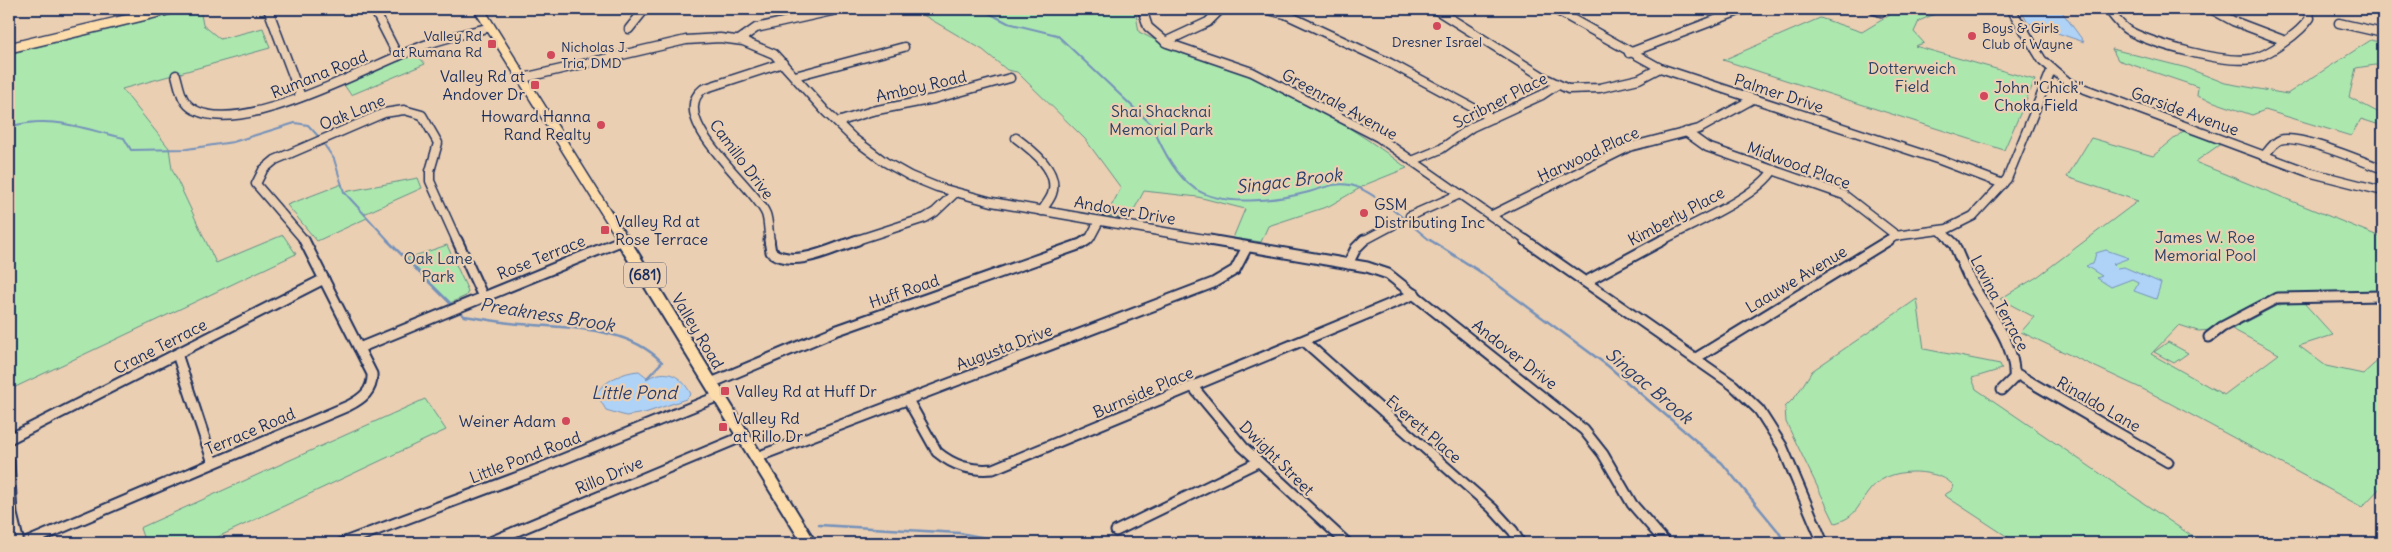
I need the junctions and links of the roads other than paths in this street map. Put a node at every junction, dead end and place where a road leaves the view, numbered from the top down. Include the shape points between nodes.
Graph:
1 (171, 9) edge
2 (268, 9) edge
3 (374, 9) edge
4 (479, 9) edge
5 (645, 9) edge
6 (1142, 9) edge
7 (1220, 9) edge
8 (1264, 9) edge
9 (1744, 9) edge
10 (1873, 9) edge
11 (2011, 9) edge
12 (2108, 9) edge
13 (2211, 9) edge
14 (2307, 9) edge
15 (1440, 10) edge
16 (1559, 10) edge
17 (832, 11) dead end
18 (1880, 12) dead end
19 (2310, 17) junction
20 (2321, 19) dead end
21 (2330, 21) dead end
22 (2340, 24) joint
23 (490, 27) junction
24 (629, 29) dead end
25 (2383, 33) edge
26 (739, 40) junction
27 (2283, 40) junction
28 (1165, 42) junction
29 (904, 47) dead end
30 (9, 48) edge
31 (1629, 53) junction
32 (398, 56) junction
33 (783, 63) junction
34 (1660, 68) junction
35 (2051, 71) junction
36 (176, 75) dead end
37 (795, 76) junction
38 (523, 78) junction
39 (1010, 78) dead end
40 (1557, 85) junction
41 (301, 97) junction
42 (1753, 99) junction
43 (1492, 118) junction
44 (838, 122) junction
45 (1686, 132) junction
46 (1016, 138) dead end
47 (2264, 156) junction
48 (1412, 161) junction
49 (2383, 169) edge
50 (1773, 170) junction
51 (2003, 184) junction
52 (2383, 190) edge
53 (955, 193) junction
54 (1460, 194) junction
55 (1042, 211) junction
56 (1492, 215) junction
57 (1410, 216) dead end
58 (1100, 221) junction
59 (1393, 225) dead end
60 (1941, 230) junction
61 (1897, 236) junction
62 (623, 240) junction
63 (1247, 247) junction
64 (1348, 264) junction
65 (324, 279) junction
66 (1587, 281) junction
67 (1415, 294) junction
68 (2383, 296) edge
69 (483, 297) junction
70 (2209, 338) dead end
71 (1304, 341) junction
72 (359, 348) junction
73 (177, 354) junction
74 (1696, 358) junction
75 (2015, 373) junction
76 (711, 383) junction
77 (1193, 387) junction
78 (2002, 390) dead end
79 (719, 396) junction
80 (908, 400) junction
81 (744, 436) junction
82 (9, 439) edge
83 (757, 457) junction
84 (9, 461) edge
85 (1258, 462) junction
86 (2168, 462) dead end
87 (214, 463) junction
88 (1116, 532) dead end
89 (19, 543) edge
90 (26, 543) edge
91 (342, 543) edge
92 (488, 543) edge
93 (809, 543) edge
94 (1347, 543) edge
95 (1520, 543) edge
96 (1666, 543) edge
97 (1823, 543) edge

1 - 30 main road
2 - 41 street
3 - 32 street
4 - 23 main road, Valley Road / (681)
5 - 24 street
6 - 28 street, Greenrale Avenue via 1148,27
7 - 28 street via 1208,22
8 - 43 street via 1284,14 1407,70
9 - 31 street
10 - 18 street
11 - 35 street, Garside Avenue
12 - 27 street via 2121,25 2134,33 2237,60 2254,59
13 - 27 street
14 - 19 street
15 - 40 street
16 - 31 street, Palmer Drive
17 - 26 street via 756,28
19 - 20 street
19 - 27 street via 2306,24
21 - 22 street
22 - 25 street
23 - 32 street, Rumana Road
23 - 38 main road, Valley Road / (681)
26 - 33 street, Andover Drive via 768,50
26 - 38 street, Andover Drive via 680,41
28 - 48 street, Greenrale Avenue via 1262,77 1378,137
29 - 37 street
31 - 34 street, Palmer Drive
32 - 41 street, Rumana Road
33 - 37 street, Andover Drive
33 - 53 street, Camillo Drive via 703,88 692,102 701,131 766,214 769,248 775,256 799,260 925,218
34 - 40 street, Scribner Place via 1639,79 1591,90
34 - 42 street, Palmer Drive
35 - 47 street, Garside Avenue via 2087,90
35 - 51 street, Laauwe Avenue
36 - 41 street, Rumana Road via 186,103 210,114 250,114
37 - 44 street, Andover Drive
38 - 62 main road, Valley Road / (681)
39 - 44 street, Amboy Road
40 - 43 street, Scribner Place
42 - 45 street, Harwood Place via 1706,126
42 - 51 street, Palmer Drive
43 - 48 street, Scribner Place via 1467,129 1440,149
44 - 53 street, Andover Drive via 858,143 885,162
45 - 50 street, Midwood Place via 1707,147
45 - 56 street, Harwood Place via 1629,147
46 - 55 street via 1051,174 1052,194
47 - 49 street via 2279,140 2297,139
47 - 52 street, Garside Avenue via 2315,174
48 - 54 street, Greenrale Avenue
50 - 61 street, Midwood Place via 1850,199
50 - 66 street, Kimberly Place via 1767,180 1751,192
51 - 60 street, Laauwe Avenue via 1973,216 1958,226
53 - 55 street, Andover Drive
54 - 56 street, Greenrale Avenue
54 - 57 street
55 - 58 street, Andover Drive
56 - 66 street, Greenrale Avenue
58 - 63 street, Andover Drive
58 - 76 street, Huff Road via 1090,238 1080,244 835,331
59 - 64 street via 1360,242 1352,251
60 - 61 street, Laauwe Avenue
60 - 75 street, Lavina Terrace via 1954,244 1971,282 1987,304 2015,365
61 - 74 street, Laauwe Avenue
62 - 69 street, Rose Terrace
62 - 76 main road, Valley Road / (681)
63 - 64 street, Andover Drive
63 - 80 street, Augusta Drive via 1235,270 1214,283
64 - 67 street, Andover Drive via 1388,274
65 - 69 street, Oak Lane via 300,233 257,187 258,176 283,156 379,114 411,111 426,118 438,143 429,171 430,181
65 - 72 street, Terrace Road
65 - 73 street, Crane Terrace
66 - 74 street, Greenrale Avenue
67 - 71 street, Burnside Place
67 - 96 street, Andover Drive via 1584,430 1603,454 1632,504
68 - 70 street via 2277,298 2222,327
69 - 72 street, Rose Terrace
71 - 77 street, Burnside Place
71 - 95 street, Everett Place via 1492,508
72 - 87 street, Terrace Road via 373,379 363,397
73 - 82 street, Crane Terrace
73 - 87 street
74 - 97 street via 1747,397 1768,423 1782,446
75 - 78 street, Lavina Terrace
75 - 86 street, Rinaldo Lane
76 - 79 main road, Valley Road / (681)
77 - 80 street, Burnside Place via 983,471 962,468 944,459
77 - 85 street, Dwight Street via 1233,437
79 - 81 main road, Valley Road / (681)
79 - 91 street, Little Pond Road via 526,474
80 - 83 street, Augusta Drive
81 - 83 main road, Valley Road / (681)
81 - 92 street, Rillo Drive
83 - 93 main road, Valley Road / (681)
84 - 89 street via 12,514
85 - 88 street
85 - 94 street, Dwight Street
87 - 90 street, Terrace Road

